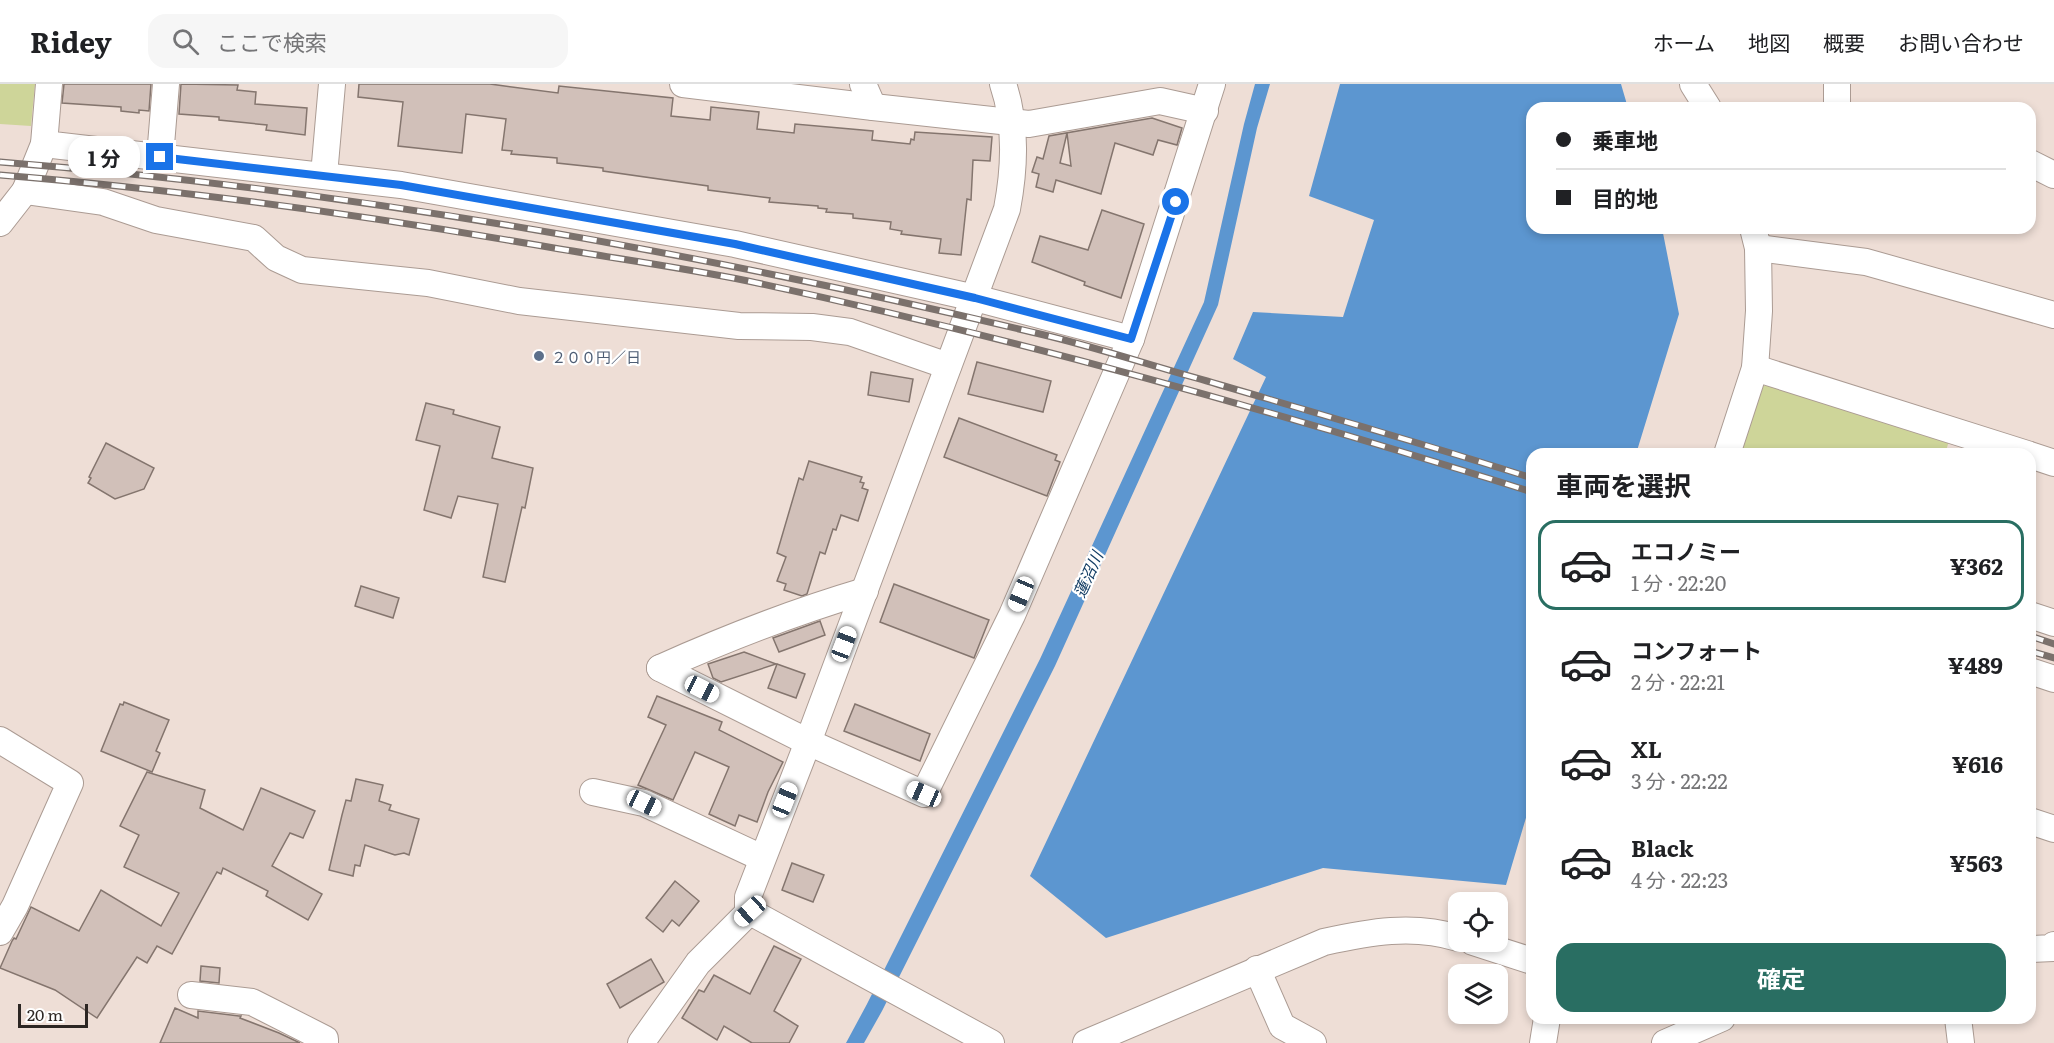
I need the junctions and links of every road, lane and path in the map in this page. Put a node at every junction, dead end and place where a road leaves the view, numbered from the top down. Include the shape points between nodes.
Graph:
1 (49, 84) edge
2 (166, 84) edge
3 (332, 84) edge
4 (683, 84) edge
5 (863, 84) edge
6 (1003, 84) edge
7 (1212, 84) edge
8 (1693, 84) edge
9 (1837, 84) edge
10 (1156, 93) edge
11 (1704, 102) edge
12 (1837, 102) edge
13 (873, 107) junction
14 (1205, 111) junction
15 (1013, 122) junction
16 (44, 144) junction
17 (160, 157) junction
18 (2036, 166) edge
19 (324, 175) junction
20 (2054, 175) edge
21 (25, 191) junction
22 (0, 223) edge
23 (1756, 238) edge
24 (975, 298) junction
25 (2054, 315) edge
26 (1131, 339) junction
27 (948, 366) junction
28 (1755, 368) junction
29 (1730, 448) edge
30 (2006, 448) edge
31 (2036, 457) edge
32 (2054, 463) edge
33 (865, 591) junction
34 (2036, 617) edge
35 (2054, 623) edge
36 (2036, 673) edge
37 (2054, 679) edge
38 (0, 740) edge
39 (808, 742) junction
40 (593, 792) dead end
41 (2036, 823) edge
42 (2054, 829) edge
43 (762, 858) junction
44 (750, 911) junction
45 (0, 932) edge
46 (1448, 935) edge
47 (2054, 945) edge
48 (2036, 949) edge
49 (1504, 952) edge
50 (1526, 959) edge
51 (1257, 969) junction
52 (191, 995) dead end
53 (1546, 1024) edge
54 (1708, 1024) edge
55 (1958, 1024) edge
56 (644, 1042) edge
57 (325, 1043) edge
58 (990, 1043) edge
59 (1086, 1043) edge
60 (1313, 1043) edge
61 (1543, 1043) edge
62 (1665, 1043) edge
63 (1960, 1043) edge

1 - 16 street
2 - 17 street
3 - 19 street
4 - 13 street
5 - 13 street
6 - 15 street
7 - 14 street
8 - 11 street
9 - 12 street
10 - 14 street
10 - 15 street via 1029,123
13 - 15 street
14 - 26 street
15 - 24 street via 1013,167 1007,208
16 - 17 street
16 - 21 street
17 - 19 street
18 - 20 street
19 - 24 street via 735,244
21 - 22 street
21 - 27 street via 103,202 156,220 254,238 276,258 302,270 428,283 543,304 739,326 850,332
23 - 25 street via 1866,262
23 - 28 street via 1759,310
24 - 26 street
24 - 27 street
26 - 39 street via 1012,615 924,794
27 - 33 street
28 - 29 street
28 - 30 street
31 - 32 street
33 - 39 street
33 - 39 street via 721,640 660,668
34 - 35 street
36 - 37 street
38 - 45 street via 70,783
39 - 43 street
40 - 43 street via 644,803
41 - 42 street
43 - 44 street via 748,897
44 - 56 street via 698,963
44 - 58 street
46 - 51 street via 1403,929 1366,933 1324,942
47 - 48 street
49 - 50 street
51 - 59 street
51 - 60 street via 1282,1026
52 - 57 street via 252,1002 325,1039
53 - 61 street
54 - 62 street
55 - 63 street

